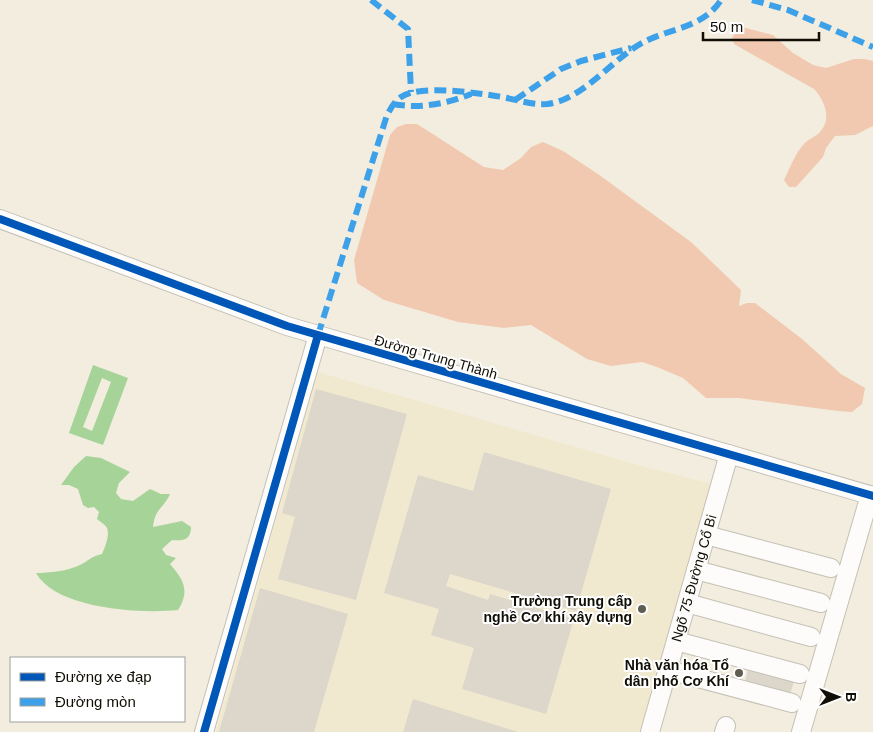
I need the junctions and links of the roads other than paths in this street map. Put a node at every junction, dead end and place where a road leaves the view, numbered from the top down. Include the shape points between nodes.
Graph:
1 (0, 219) edge
2 (318, 335) junction
3 (729, 454) junction
4 (872, 496) edge
5 (706, 534) junction
6 (831, 568) dead end
7 (696, 570) junction
8 (687, 603) junction
9 (821, 603) dead end
10 (811, 637) dead end
11 (676, 641) junction
12 (668, 670) junction
13 (800, 674) dead end
14 (792, 703) dead end
15 (204, 732) edge
16 (650, 732) edge
17 (801, 732) edge

1 - 2 street, Đường Trung Thành
2 - 3 street, Đường Trung Thành
2 - 15 street
3 - 4 street, Đường Trung Thành
3 - 5 street, Ngõ 75 Đường Cổ Bi
4 - 17 street
5 - 6 street
5 - 7 street, Ngõ 75 Đường Cổ Bi
7 - 8 street, Ngõ 75 Đường Cổ Bi
7 - 9 street
8 - 10 street
8 - 11 street, Ngõ 75 Đường Cổ Bi
11 - 12 street, Ngõ 75 Đường Cổ Bi
11 - 13 street
12 - 14 street
12 - 16 street, Ngõ 75 Đường Cổ Bi

